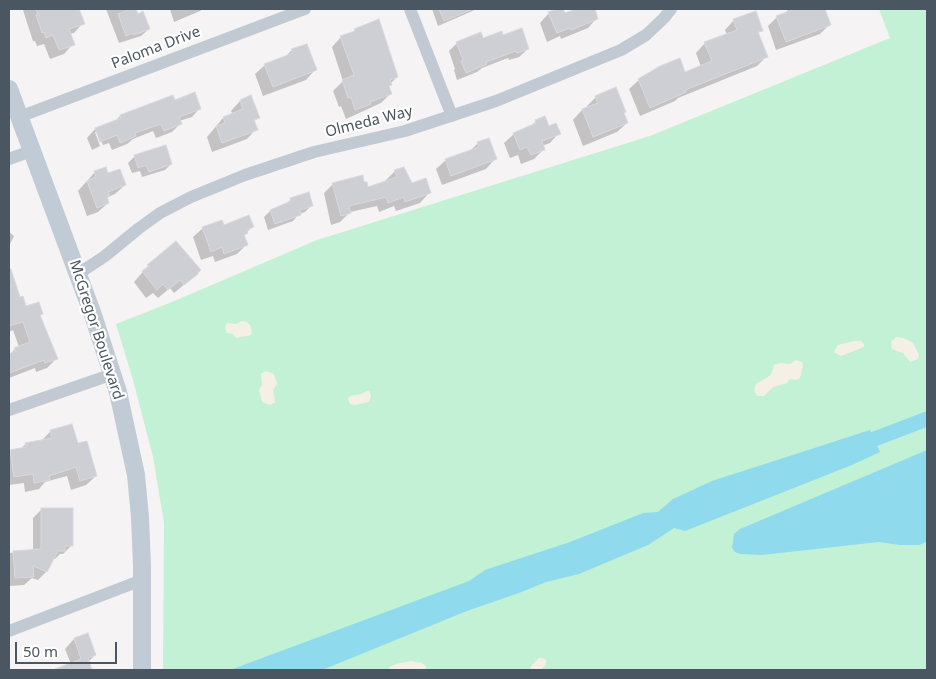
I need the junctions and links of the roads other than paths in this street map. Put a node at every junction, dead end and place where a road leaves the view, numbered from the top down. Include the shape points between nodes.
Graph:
1 (305, 9) edge
2 (410, 9) edge
3 (671, 9) edge
4 (9, 89) edge
5 (452, 116) junction
6 (19, 117) junction
7 (31, 150) junction
8 (9, 159) edge
9 (78, 274) junction
10 (113, 374) junction
11 (9, 410) edge
12 (142, 580) junction
13 (9, 631) edge
14 (142, 670) edge

1 - 6 street, Paloma Drive
2 - 5 street
3 - 5 street, Olmeda Way via 646,35 621,50
4 - 6 main road, McGregor Boulevard
5 - 9 street, Olmeda Way via 405,131 314,152 191,197 160,213
6 - 7 main road, McGregor Boulevard
7 - 8 street
7 - 9 main road, McGregor Boulevard
9 - 10 main road, McGregor Boulevard
10 - 11 street
10 - 12 main road, McGregor Boulevard via 136,475
12 - 13 street
12 - 14 main road, McGregor Boulevard

